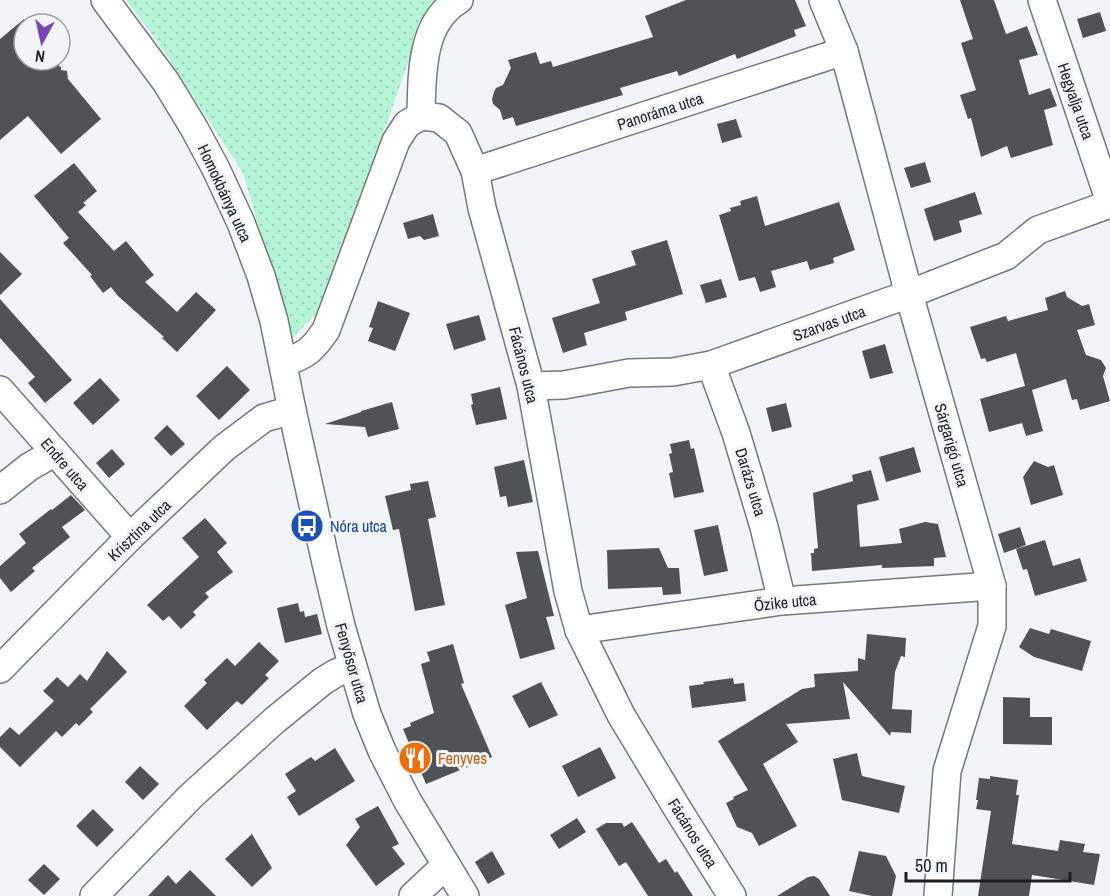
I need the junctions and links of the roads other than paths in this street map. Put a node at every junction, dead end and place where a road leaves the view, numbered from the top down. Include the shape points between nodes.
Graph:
1 (105, 0) edge
2 (459, 0) edge
3 (823, 0) edge
4 (1042, 0) edge
5 (844, 51) junction
6 (421, 116) junction
7 (475, 171) junction
8 (1110, 203) edge
9 (909, 294) junction
10 (283, 363) junction
11 (711, 365) junction
12 (531, 386) junction
13 (0, 390) edge
14 (292, 410) junction
15 (55, 452) junction
16 (0, 490) edge
17 (130, 537) junction
18 (992, 585) junction
19 (782, 601) junction
20 (579, 630) junction
21 (352, 666) junction
22 (0, 669) edge
23 (446, 865) junction
24 (94, 896) edge
25 (413, 896) edge
26 (465, 896) edge
27 (732, 896) edge
28 (938, 896) edge

1 - 10 street, Homokbánya utca via 166,82 216,169 261,276
2 - 6 street via 448,6 430,35 422,75
3 - 5 street, Sárgarigó utca
4 - 8 street, Hegyalja utca
5 - 7 street, Panoráma utca
5 - 9 street, Sárgarigó utca
6 - 7 street, Fácános utca via 439,118 458,133
6 - 10 street via 407,124 396,141 326,330 303,356
7 - 12 street, Fácános utca
8 - 9 street, Szarvas utca via 1038,230 1006,256
9 - 11 street, Szarvas utca
9 - 18 street, Sárgarigó utca
10 - 14 street, Homokbánya utca
11 - 12 street, Szarvas utca
11 - 19 street, Darázs utca via 736,433
12 - 20 street, Fácános utca via 568,591
13 - 15 street, Endre utca
14 - 17 street, Krisztina utca via 264,418 224,448
14 - 21 street, Fenyősor utca
15 - 16 street
15 - 17 street, Endre utca
17 - 22 street, Krisztina utca
18 - 19 street, Őzike utca
18 - 28 street, Sárgarigó utca via 992,626 947,771
19 - 20 street, Őzike utca
20 - 27 street, Fácános utca via 621,715
21 - 23 street, Fenyősor utca via 382,751
21 - 24 street via 323,681 275,720 191,796
23 - 25 street
23 - 26 street, Fenyősor utca

